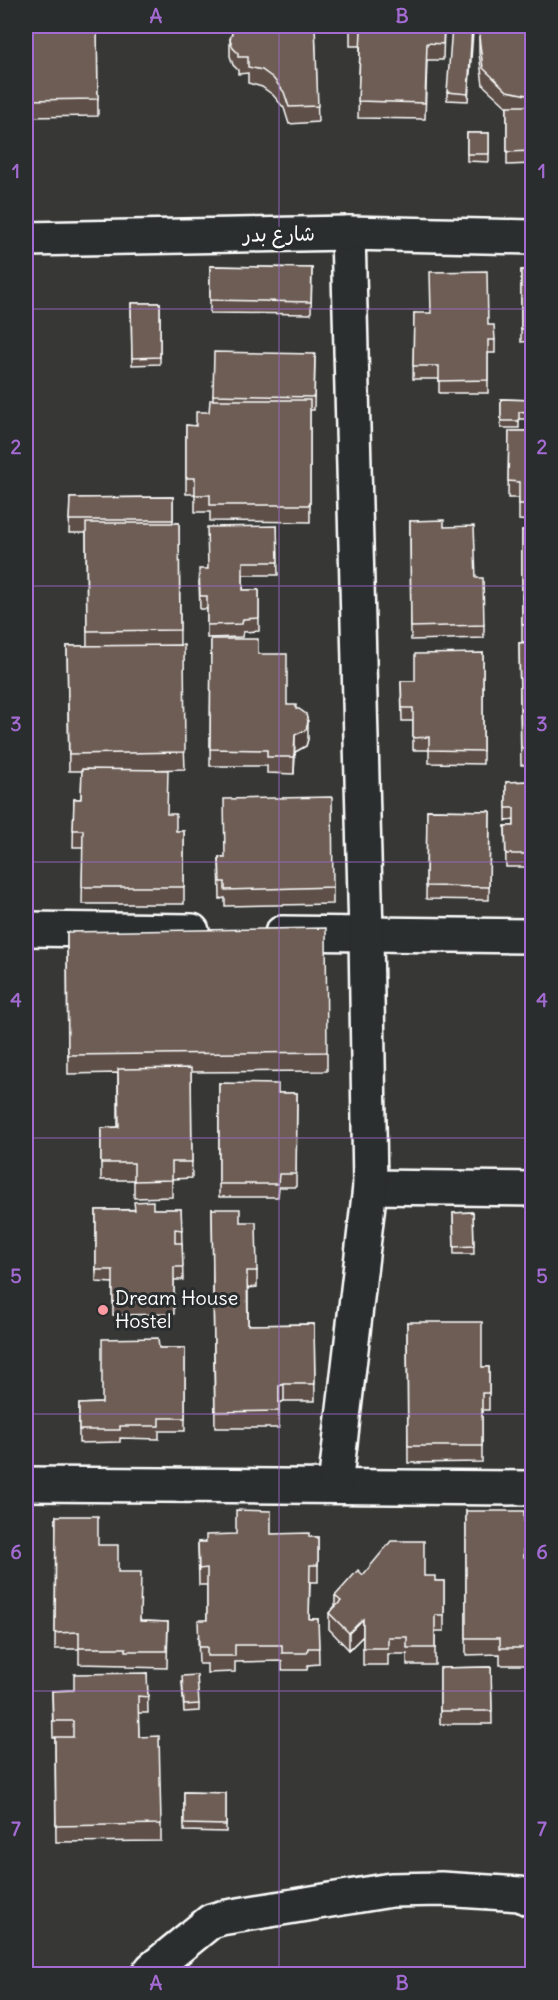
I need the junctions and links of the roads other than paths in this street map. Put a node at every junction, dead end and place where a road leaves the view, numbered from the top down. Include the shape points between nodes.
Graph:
1 (348, 233) junction
2 (532, 237) edge
3 (26, 238) edge
4 (26, 929) edge
5 (366, 934) junction
6 (532, 936) edge
7 (369, 1187) junction
8 (532, 1189) edge
9 (26, 1484) edge
10 (334, 1486) junction
11 (532, 1488) edge
12 (532, 1900) edge
13 (148, 1974) edge

1 - 2 street, شارع بدر
1 - 3 street, شارع بدر
1 - 5 street
4 - 5 street
5 - 6 street
5 - 7 street
7 - 8 street
7 - 10 street
9 - 10 street
10 - 11 street
12 - 13 street via 520,1894 391,1890 221,1918 211,1921

